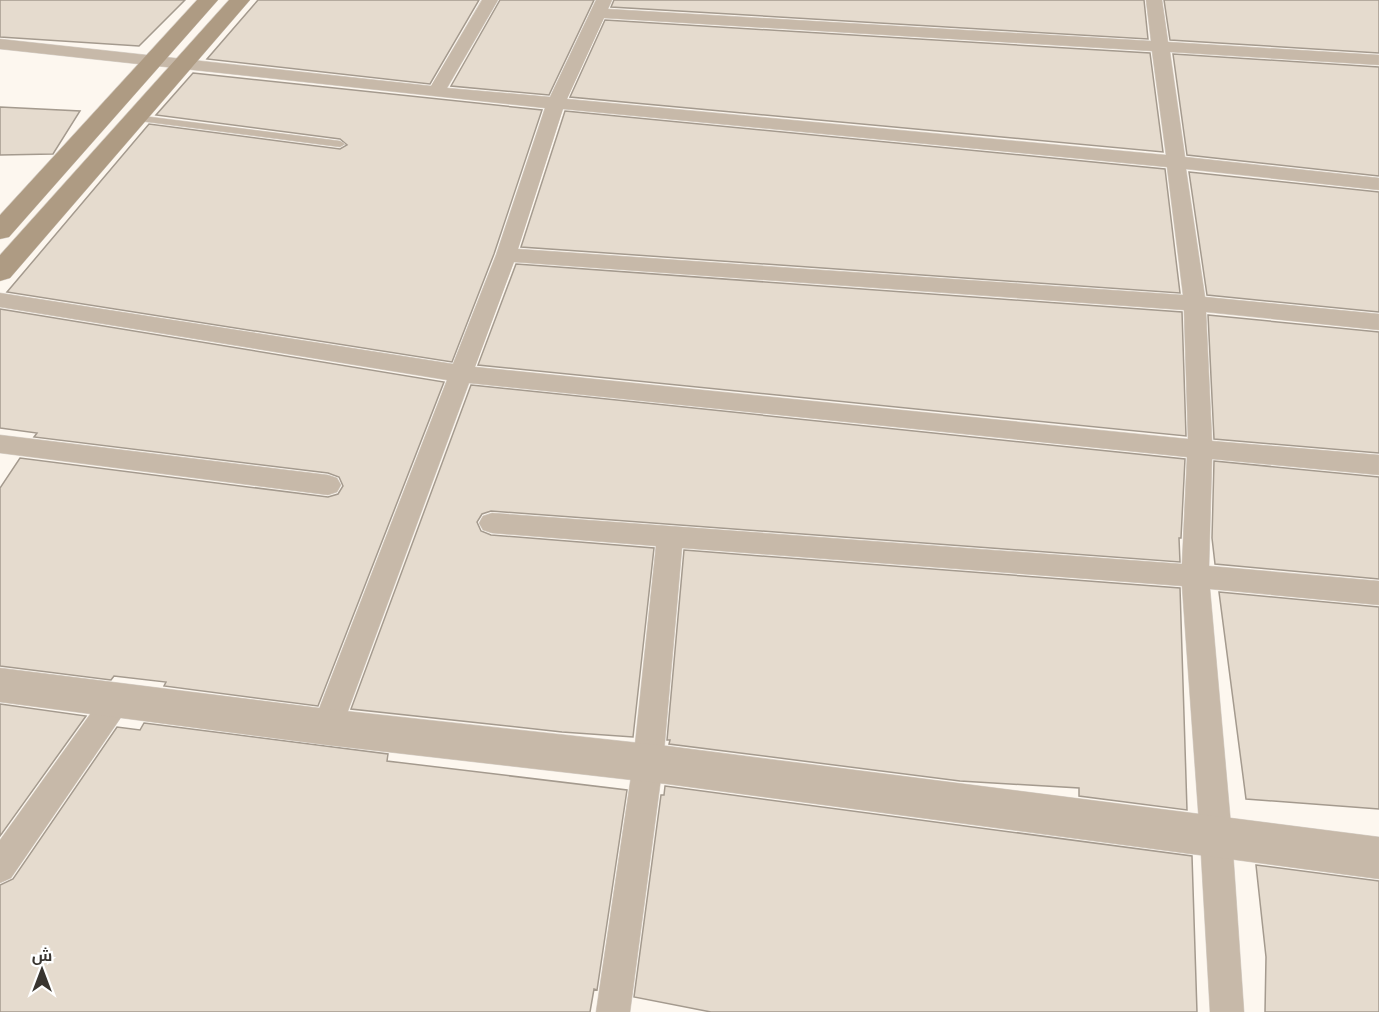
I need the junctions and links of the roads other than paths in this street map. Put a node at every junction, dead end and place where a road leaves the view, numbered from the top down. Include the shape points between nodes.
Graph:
1 (208, 0) edge
2 (240, 0) edge
3 (490, 0) edge
4 (1154, 0) edge
5 (601, 7) edge
6 (0, 44) edge
7 (1160, 45) junction
8 (1379, 60) edge
9 (152, 61) junction
10 (182, 64) junction
11 (436, 92) junction
12 (556, 103) junction
13 (135, 118) junction
14 (340, 144) dead end
15 (1178, 162) junction
16 (1379, 184) edge
17 (0, 231) edge
18 (506, 255) junction
19 (0, 272) edge
20 (0, 300) edge
21 (1195, 303) junction
22 (1379, 322) edge
23 (462, 374) junction
24 (0, 444) edge
25 (1200, 448) junction
26 (1379, 465) edge
27 (328, 485) dead end
28 (492, 523) dead end
29 (670, 537) junction
30 (1195, 576) junction
31 (1379, 593) edge
32 (0, 685) edge
33 (116, 701) junction
34 (327, 727) junction
35 (648, 763) junction
36 (1216, 837) junction
37 (1379, 858) edge
38 (0, 867) edge
39 (613, 1012) edge
40 (1227, 1012) edge

1 - 9 main road
2 - 10 main road
3 - 11 street
4 - 7 street
5 - 7 street
5 - 12 street
6 - 9 street
7 - 8 street
7 - 15 street
9 - 10 street
9 - 17 main road
10 - 11 street
10 - 13 main road
11 - 12 street
12 - 15 street
12 - 18 street
13 - 14 lane
13 - 19 main road
15 - 16 street
15 - 21 street
18 - 21 street
18 - 23 street
20 - 23 street
21 - 22 street
21 - 25 street
23 - 25 street
23 - 34 street
24 - 27 street
25 - 26 street
25 - 30 street
28 - 29 street
29 - 30 street
29 - 35 street
30 - 31 street
30 - 36 street
32 - 33 street
33 - 34 street
33 - 38 street
34 - 35 street
35 - 36 street
35 - 39 street
36 - 37 street
36 - 40 street

